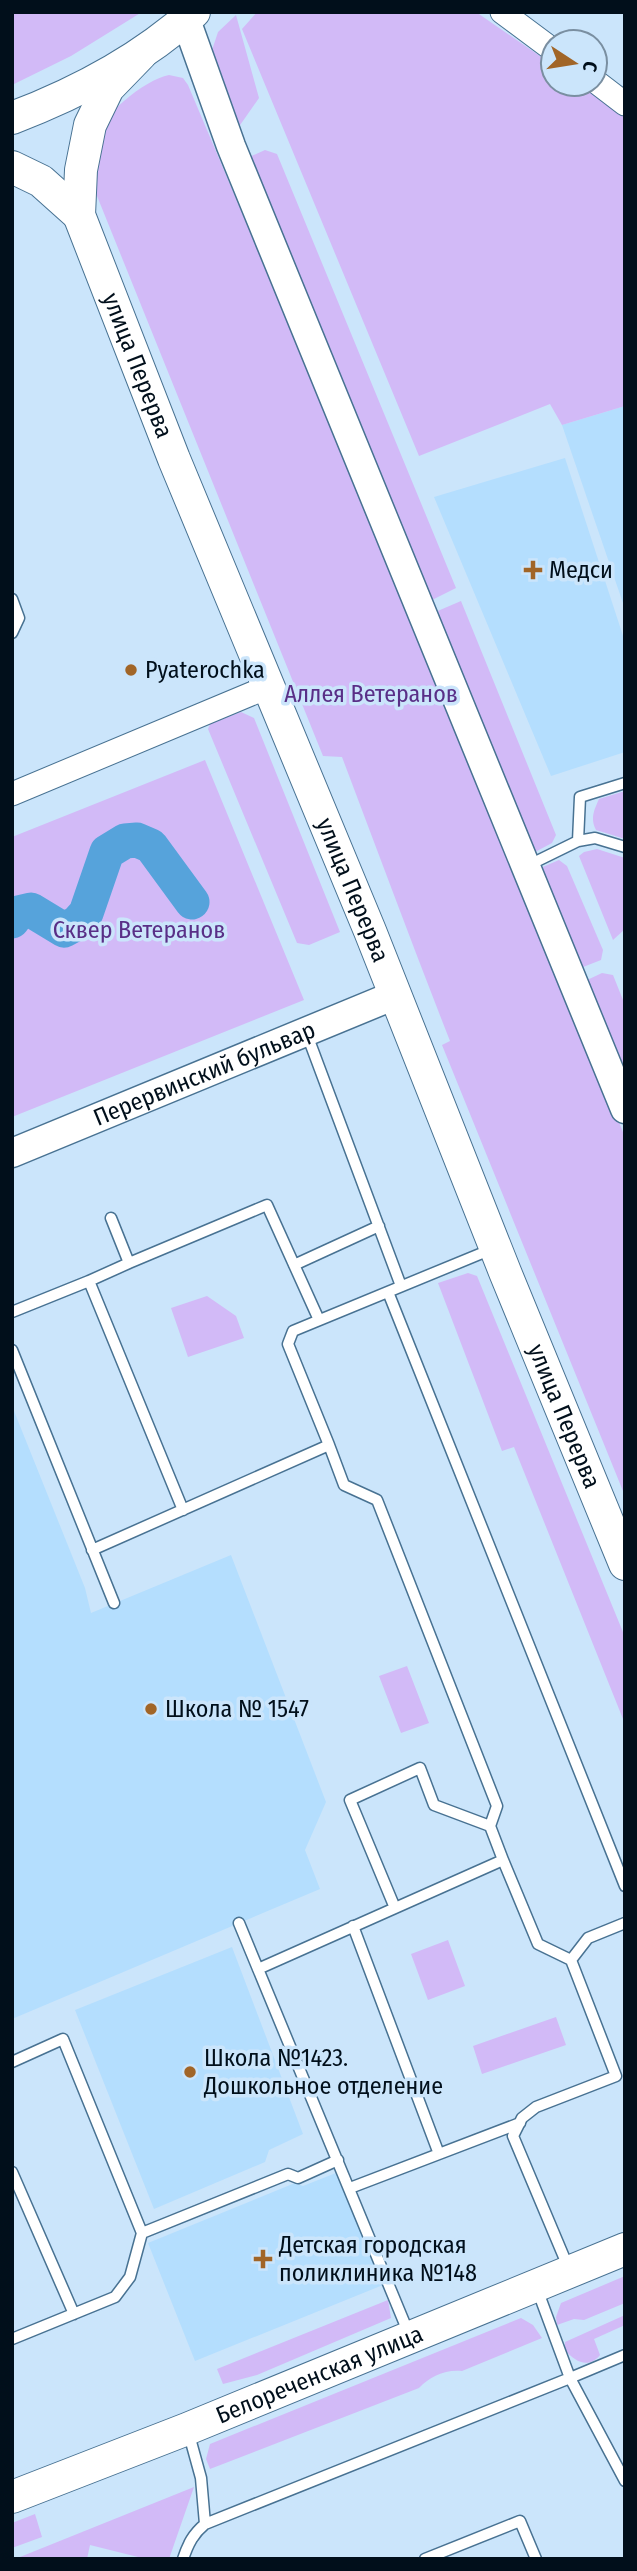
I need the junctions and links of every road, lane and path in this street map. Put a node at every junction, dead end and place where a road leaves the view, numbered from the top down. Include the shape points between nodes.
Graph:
1 (502, 12) edge
2 (190, 16) edge
3 (539, 40) edge
4 (141, 54) junction
5 (609, 92) edge
6 (625, 104) edge
7 (12, 118) edge
8 (12, 167) edge
9 (79, 215) junction
10 (12, 599) edge
11 (12, 633) edge
12 (270, 687) junction
13 (625, 783) edge
14 (12, 794) edge
15 (578, 841) junction
16 (625, 847) edge
17 (521, 869) junction
18 (396, 995) junction
19 (306, 1032) junction
20 (625, 1109) edge
21 (12, 1153) edge
22 (111, 1218) dead end
23 (379, 1226) junction
24 (495, 1247) junction
25 (129, 1263) junction
26 (294, 1265) junction
27 (89, 1280) junction
28 (401, 1286) junction
29 (388, 1292) junction
30 (12, 1312) edge
31 (319, 1320) junction
32 (12, 1350) edge
33 (329, 1445) junction
34 (183, 1510) junction
35 (92, 1550) junction
36 (625, 1564) edge
37 (114, 1603) dead end
38 (490, 1826) junction
39 (503, 1860) junction
40 (625, 1886) edge
41 (395, 1908) junction
42 (239, 1923) dead end
43 (625, 1923) edge
44 (353, 1926) junction
45 (571, 1960) junction
46 (258, 1969) junction
47 (12, 2062) edge
48 (520, 2123) junction
49 (439, 2154) junction
50 (338, 2160) junction
51 (12, 2172) edge
52 (350, 2189) junction
53 (142, 2233) junction
54 (625, 2249) edge
55 (570, 2272) junction
56 (536, 2286) junction
57 (74, 2314) junction
58 (410, 2336) junction
59 (12, 2339) edge
60 (625, 2354) edge
61 (570, 2378) junction
62 (187, 2429) junction
63 (625, 2481) edge
64 (12, 2497) edge
65 (205, 2525) junction
66 (183, 2559) edge
67 (425, 2559) edge
68 (536, 2559) edge

1 - 3 street
2 - 4 main road
2 - 17 street via 231,146
4 - 7 main road via 97,81
4 - 9 main road, улица Перерва via 108,88 90,125
5 - 6 street
8 - 9 main road, улица Перерва via 41,181
9 - 12 main road, улица Перерва
10 - 11 lane via 19,618
12 - 14 street
12 - 18 main road, улица Перерва
13 - 15 lane via 580,797
15 - 16 lane via 595,838
15 - 17 lane
17 - 20 street
18 - 19 street, Перервинский бульвар
18 - 24 main road, улица Перерва
19 - 21 street, Перервинский бульвар
19 - 23 lane
22 - 25 lane
23 - 26 lane
23 - 28 lane
24 - 28 lane
24 - 36 main road, улица Перерва
25 - 26 lane via 267,1205
25 - 27 lane
26 - 31 lane
27 - 30 lane
27 - 34 lane
28 - 29 lane
29 - 31 lane
29 - 40 lane
31 - 33 lane via 293,1331 288,1345
32 - 35 lane
33 - 34 lane
33 - 38 lane via 344,1485 376,1500 497,1806
34 - 35 lane
35 - 37 lane
38 - 39 lane
38 - 41 lane via 434,1805 420,1768 350,1800
39 - 41 lane
39 - 45 lane via 538,1944
41 - 44 lane
42 - 46 lane
43 - 45 lane via 588,1938
44 - 46 lane
44 - 49 lane
45 - 48 lane via 616,2076 536,2107
46 - 50 lane
47 - 53 lane via 62,2039
48 - 49 lane
48 - 55 lane via 513,2136
49 - 52 lane
50 - 52 lane
50 - 53 lane via 298,2178 288,2174
51 - 57 lane
52 - 58 lane
53 - 57 lane via 130,2277 115,2297
54 - 55 main road, Белореченская улица
55 - 56 main road, Белореченская улица
56 - 58 main road, Белореченская улица
56 - 61 lane
57 - 59 lane
58 - 62 main road, Белореченская улица
60 - 61 lane
61 - 63 lane
61 - 65 lane
62 - 64 main road, Белореченская улица
62 - 65 lane via 201,2478
65 - 66 lane via 192,2538
67 - 68 lane via 520,2521

